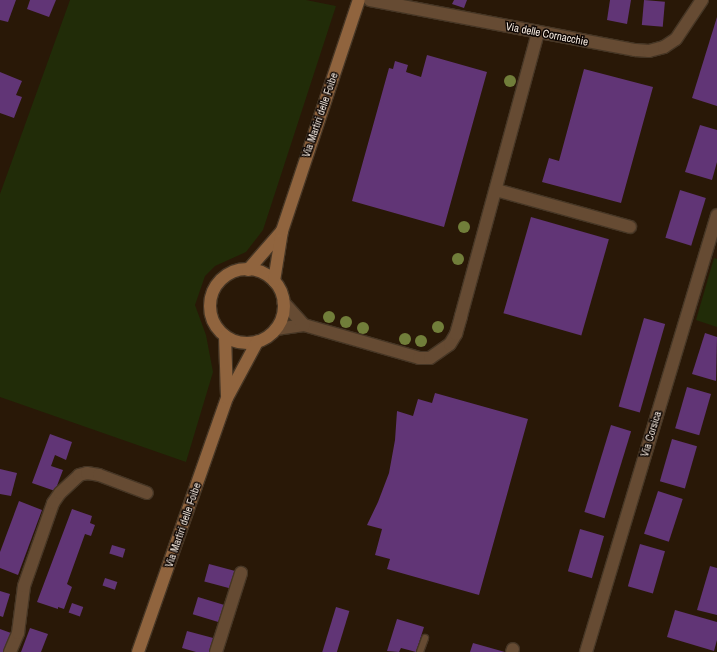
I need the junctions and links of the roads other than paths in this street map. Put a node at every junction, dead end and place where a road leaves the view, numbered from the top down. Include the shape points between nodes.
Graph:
1 (359, 0) edge
2 (370, 0) edge
3 (702, 0) edge
4 (538, 32) junction
5 (496, 190) junction
6 (717, 215) edge
7 (630, 227) dead end
8 (282, 231) junction
9 (712, 249) edge
10 (248, 270) junction
11 (274, 282) junction
12 (283, 302) junction
13 (304, 325) junction
14 (276, 329) junction
15 (225, 336) junction
16 (257, 342) junction
17 (227, 398) junction
18 (147, 493) dead end
19 (241, 573) dead end
20 (425, 638) dead end
21 (10, 652) edge
22 (138, 652) edge
23 (216, 652) edge
24 (420, 652) edge
25 (586, 652) edge

1 - 8 street, Via Martiri delle Foibe
2 - 4 street, Via delle Cornacchie
3 - 4 street, Via delle Cornacchie via 676,39 664,47 649,51
4 - 5 street
5 - 7 street
5 - 13 street via 456,334 442,351 430,358 419,358
6 - 9 street, Via Corsica
8 - 10 street, Via Martiri delle Foibe
8 - 11 street, Via Martiri delle Foibe
9 - 25 street, Via Corsica
10 - 11 street via 262,273
10 - 15 street via 236,271 226,276 212,294 212,317 217,328
11 - 12 street
12 - 13 street
12 - 14 street via 281,321
13 - 14 street
14 - 16 street
15 - 16 street via 235,341
15 - 17 street, Via Martiri delle Foibe
16 - 17 street, Via Martiri delle Foibe
17 - 22 street, Via Martiri delle Foibe
18 - 21 street via 87,473 79,475 60,493 53,503 24,586 18,633
19 - 23 street
20 - 24 lane

